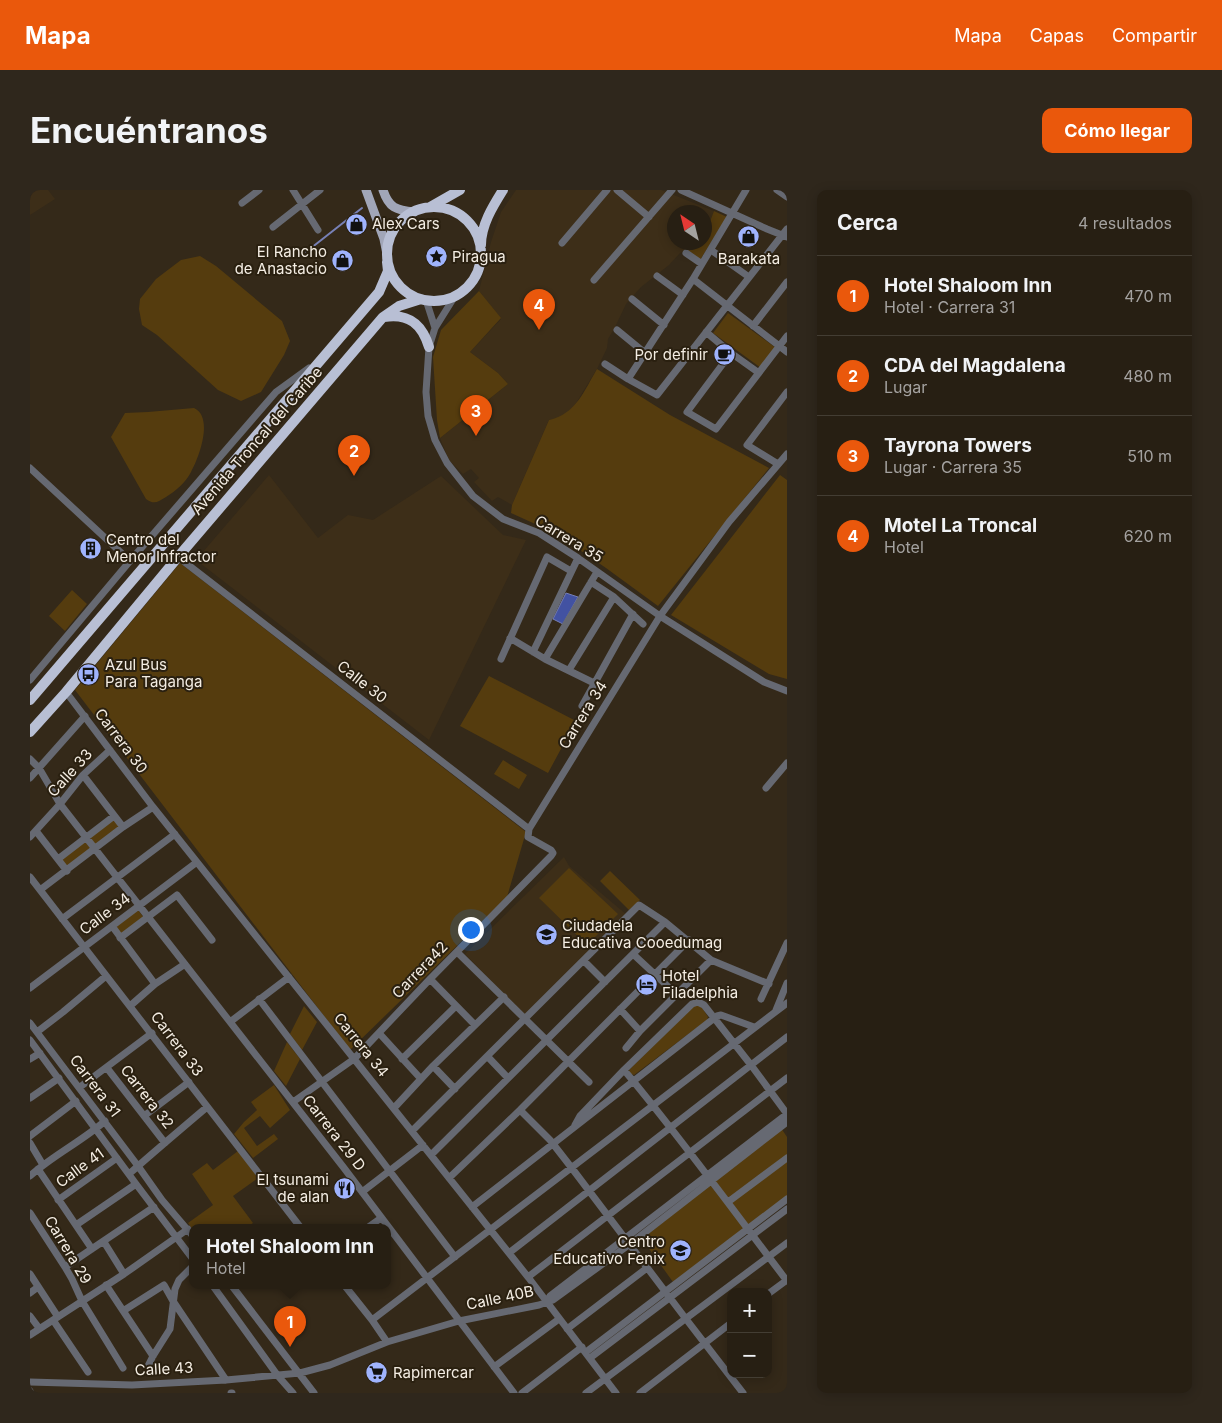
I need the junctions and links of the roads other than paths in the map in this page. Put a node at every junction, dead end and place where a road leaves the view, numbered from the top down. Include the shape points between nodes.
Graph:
1 (259, 190) edge
2 (293, 190) edge
3 (320, 190) edge
4 (366, 190) edge
5 (383, 190) edge
6 (460, 190) edge
7 (503, 190) edge
8 (607, 190) edge
9 (617, 190) edge
10 (672, 190) edge
11 (681, 190) edge
12 (746, 190) edge
13 (777, 190) edge
14 (787, 198) edge
15 (242, 203) dead end
16 (302, 204) junction
17 (427, 208) junction
18 (414, 212) junction
19 (733, 213) junction
20 (648, 217) junction
21 (273, 227) dead end
22 (318, 230) dead end
23 (786, 234) edge
24 (562, 243) dead end
25 (712, 248) edge
26 (711, 250) joint
27 (686, 253) dead end
28 (480, 256) junction
29 (387, 258) junction
30 (702, 264) junction
31 (657, 276) dead end
32 (750, 277) junction
33 (693, 279) junction
34 (594, 280) dead end
35 (787, 282) edge
36 (683, 295) junction
37 (455, 296) junction
38 (632, 299) dead end
39 (423, 300) junction
40 (727, 305) junction
41 (383, 317) junction
42 (664, 324) junction
43 (754, 326) junction
44 (435, 328) junction
45 (617, 330) dead end
46 (706, 332) junction
47 (787, 336) edge
48 (780, 346) junction
49 (429, 347) junction
50 (645, 352) junction
51 (731, 352) junction
52 (787, 352) edge
53 (317, 363) junction
54 (605, 364) dead end
55 (759, 372) junction
56 (628, 379) junction
57 (787, 392) edge
58 (787, 454) edge
59 (782, 463) edge
60 (30, 468) edge
61 (178, 557) junction
62 (578, 558) junction
63 (130, 561) junction
64 (571, 571) junction
65 (597, 572) junction
66 (591, 582) junction
67 (614, 597) junction
68 (633, 614) junction
69 (660, 616) junction
70 (643, 624) dead end
71 (510, 638) junction
72 (533, 652) junction
73 (501, 659) dead end
74 (545, 659) junction
75 (569, 670) junction
76 (30, 680) edge
77 (594, 683) junction
78 (787, 691) edge
79 (66, 692) junction
80 (30, 700) edge
81 (582, 706) dead end
82 (85, 716) junction
83 (30, 732) edge
84 (110, 750) junction
85 (30, 759) edge
86 (786, 767) edge
87 (38, 768) junction
88 (83, 775) junction
89 (30, 778) edge
90 (766, 788) dead end
91 (60, 804) junction
92 (153, 807) junction
93 (114, 816) junction
94 (123, 827) junction
95 (529, 829) junction
96 (33, 834) edge
97 (175, 834) junction
98 (86, 837) junction
99 (96, 849) junction
100 (58, 859) junction
101 (197, 862) junction
102 (67, 871) junction
103 (30, 877) edge
104 (117, 877) junction
105 (40, 890) junction
106 (139, 905) junction
107 (148, 916) junction
108 (62, 918) junction
109 (665, 922) junction
110 (112, 926) junction
111 (120, 938) junction
112 (212, 940) dead end
113 (688, 940) junction
114 (787, 943) edge
115 (84, 947) junction
116 (457, 952) junction
117 (633, 954) junction
118 (780, 958) junction
119 (711, 960) junction
120 (584, 961) junction
121 (185, 964) junction
122 (787, 965) edge
123 (654, 974) junction
124 (106, 976) junction
125 (289, 977) junction
126 (430, 979) junction
127 (604, 982) junction
128 (787, 983) edge
129 (155, 984) junction
130 (769, 984) junction
131 (30, 988) edge
132 (677, 996) junction
133 (504, 997) junction
134 (259, 999) junction
135 (761, 999) dead end
136 (787, 1003) edge
137 (130, 1006) junction
138 (456, 1006) junction
139 (620, 1009) junction
140 (776, 1011) junction
141 (714, 1018) junction
142 (525, 1019) junction
143 (230, 1022) junction
144 (30, 1023) edge
145 (475, 1025) junction
146 (754, 1027) junction
147 (640, 1031) junction
148 (37, 1032) junction
149 (152, 1033) junction
150 (379, 1033) junction
151 (787, 1037) edge
152 (30, 1040) edge
153 (546, 1040) junction
154 (733, 1043) junction
155 (626, 1048) dead end
156 (40, 1052) junction
157 (488, 1057) junction
158 (30, 1059) edge
159 (354, 1059) junction
160 (402, 1059) junction
161 (568, 1062) junction
162 (751, 1065) junction
163 (433, 1066) junction
164 (107, 1068) junction
165 (624, 1070) junction
166 (58, 1078) junction
167 (421, 1078) junction
168 (508, 1078) junction
169 (787, 1078) edge
170 (189, 1082) junction
171 (322, 1082) junction
172 (589, 1082) dead end
173 (634, 1082) junction
174 (80, 1087) junction
175 (455, 1089) junction
176 (770, 1091) junction
177 (30, 1098) edge
178 (76, 1101) junction
179 (293, 1102) junction
180 (653, 1105) junction
181 (207, 1107) junction
182 (394, 1108) junction
183 (520, 1110) junction
184 (787, 1114) edge
185 (144, 1116) junction
186 (105, 1121) junction
187 (787, 1122) edge
188 (574, 1128) junction
189 (670, 1128) junction
190 (96, 1129) junction
191 (412, 1132) junction
192 (30, 1136) edge
193 (30, 1143) edge
194 (166, 1143) junction
195 (554, 1144) junction
196 (423, 1145) junction
197 (689, 1153) junction
198 (431, 1155) junction
199 (117, 1158) junction
200 (787, 1158) edge
201 (138, 1166) junction
202 (40, 1167) junction
203 (572, 1167) junction
204 (389, 1171) junction
205 (129, 1174) junction
206 (30, 1176) edge
207 (710, 1177) junction
208 (450, 1178) junction
209 (136, 1184) junction
210 (589, 1190) junction
211 (362, 1192) junction
212 (787, 1199) edge
213 (58, 1200) junction
214 (728, 1202) junction
215 (154, 1207) junction
216 (472, 1207) junction
217 (787, 1209) edge
218 (30, 1214) edge
219 (608, 1215) junction
220 (381, 1218) junction
221 (298, 1224) edge
222 (373, 1224) edge
223 (386, 1224) edge
224 (76, 1225) junction
225 (490, 1229) junction
226 (189, 1231) edge
227 (391, 1231) edge
228 (189, 1232) edge
229 (750, 1232) junction
230 (177, 1236) junction
231 (628, 1241) junction
232 (104, 1242) junction
233 (787, 1243) edge
234 (92, 1249) junction
235 (510, 1253) junction
236 (189, 1254) edge
237 (455, 1257) junction
238 (769, 1257) junction
239 (65, 1267) junction
240 (648, 1268) junction
241 (189, 1270) edge
242 (30, 1274) edge
243 (124, 1274) junction
244 (528, 1277) junction
245 (428, 1278) junction
246 (787, 1280) edge
247 (106, 1286) junction
248 (38, 1287) junction
249 (216, 1289) edge
250 (228, 1289) edge
251 (234, 1289) edge
252 (347, 1289) edge
253 (772, 1291) edge
254 (30, 1293) edge
255 (220, 1294) junction
256 (668, 1294) junction
257 (82, 1301) junction
258 (173, 1301) junction
259 (548, 1301) junction
260 (123, 1311) junction
261 (30, 1316) edge
262 (55, 1318) junction
263 (560, 1319) junction
264 (686, 1319) junction
265 (372, 1320) junction
266 (459, 1322) junction
267 (727, 1326) edge
268 (39, 1328) junction
269 (567, 1328) junction
270 (30, 1335) edge
271 (387, 1342) junction
272 (704, 1343) junction
273 (586, 1353) junction
274 (152, 1356) junction
275 (148, 1366) dead end
276 (494, 1367) junction
277 (123, 1368) dead end
278 (88, 1372) dead end
279 (300, 1374) junction
280 (278, 1376) junction
281 (606, 1378) junction
282 (226, 1380) junction
283 (30, 1382) edge
284 (293, 1393) edge
285 (314, 1393) edge
286 (514, 1393) edge
287 (522, 1393) edge
288 (586, 1393) edge
289 (616, 1393) edge
290 (640, 1393) edge
291 (744, 1393) edge

1 - 15 street
2 - 16 street
3 - 16 street
4 - 29 main road via 384,239
5 - 18 main road via 392,207
6 - 17 highway
7 - 28 highway via 484,227
8 - 24 street
9 - 20 street
10 - 20 street
11 - 19 street
12 - 19 street
13 - 14 street
16 - 21 street
16 - 22 street
17 - 18 highway
17 - 28 highway via 448,210 465,220 477,236
18 - 29 highway via 394,229
19 - 23 street via 767,230
19 - 25 street
20 - 34 street
23 - 32 street
26 - 30 street
26 - 32 street
27 - 30 street
28 - 37 highway via 471,282
29 - 39 highway via 399,286
29 - 53 highway, Avenida Troncal del Caribe via 388,271 378,292
30 - 33 street
31 - 36 street
32 - 40 street
33 - 36 street
33 - 40 street
35 - 43 street
36 - 42 street
37 - 39 highway via 446,300
37 - 44 street, Carrera 35
38 - 42 street
39 - 41 highway, Avenida Troncal del Caribe via 399,306
39 - 44 street
40 - 43 street
40 - 46 street
41 - 49 highway via 394,315 413,322 421,329
41 - 61 highway, Avenida Troncal del Caribe
42 - 50 street
43 - 48 street
44 - 49 street, Carrera 35
45 - 50 street
46 - 51 street
46 - 56 street via 657,395
47 - 48 street
48 - 52 street
48 - 55 street
49 - 62 street, Carrera 35 via 428,416 435,440 447,463 473,496 503,519 539,533
50 - 56 street
51 - 55 street
51 - 55 street via 686,412 716,430
53 - 63 street via 276,392
53 - 80 highway, Avenida Troncal del Caribe
54 - 56 street
57 - 59 street via 747,445
58 - 59 street, Carrera 34
59 - 69 street, Carrera 34 via 729,522
60 - 63 street
61 - 79 highway, Avenida Troncal del Caribe
61 - 95 street, Calle 30
62 - 64 street
62 - 65 street, Carrera 35
63 - 76 street
64 - 71 street via 547,557
64 - 72 street
65 - 66 street
65 - 69 street, Carrera 35
66 - 67 street
66 - 74 street
67 - 68 street
67 - 75 street
68 - 70 street
68 - 77 street
69 - 78 street, Carrera 35 via 764,682
69 - 95 street, Carrera 34
71 - 72 street
71 - 73 street
72 - 74 street
74 - 75 street
75 - 77 street
77 - 81 street
79 - 82 street, Carrera 30
79 - 83 highway, Avenida Troncal del Caribe
82 - 84 street, Carrera 30
82 - 87 street
84 - 88 street, Calle 33
84 - 92 street, Carrera 30
85 - 87 street, Carrera 29 D
86 - 90 street
87 - 89 street
87 - 91 street, Carrera 29 D
88 - 91 street, Calle 33
88 - 93 street
91 - 96 street, Calle 33
91 - 98 street, Carrera 29 D
92 - 94 street
92 - 97 street, Carrera 34
93 - 94 street
93 - 98 street
94 - 99 street
95 - 116 street, Carrera42 via 528,836 553,853
96 - 100 street
97 - 101 street, Carrera 34
97 - 104 street
98 - 99 street, Carrera 29 D
98 - 100 street
99 - 102 street
99 - 104 street, Carrera 29 D
100 - 102 street
101 - 106 street, Calle 34
101 - 125 street, Carrera 34
102 - 105 street
103 - 105 street, Carrera 33
104 - 106 street, Carrera 29 D
104 - 108 street
105 - 108 street, Carrera 33
106 - 107 street, Carrera 29 D
106 - 110 street, Calle 34
107 - 111 street
107 - 112 street via 177,895
107 - 121 street, Carrera 29 D
108 - 115 street, Carrera 33
109 - 113 street
109 - 117 street
109 - 120 street via 639,905
110 - 111 street
110 - 115 street, Calle 34
111 - 129 street
113 - 119 street
113 - 123 street
114 - 118 street
115 - 124 street, Carrera 33
115 - 131 street, Calle 34
116 - 126 street, Carrera42
116 - 133 street
117 - 123 street
117 - 127 street
118 - 122 street
118 - 130 street
119 - 130 street
119 - 132 street
120 - 127 street
120 - 142 street
121 - 129 street
121 - 143 street, Carrera 29 D
123 - 132 street
123 - 139 street
124 - 137 street, Carrera 33
124 - 148 street
125 - 134 street
125 - 159 street, Carrera 34
126 - 138 street
126 - 150 street, Carrera42
127 - 153 street
128 - 140 street
129 - 137 street
130 - 135 street
132 - 147 street
133 - 142 street
133 - 145 street
134 - 143 street
134 - 171 street
136 - 140 street
137 - 149 street, Carrera 33
138 - 145 street
138 - 160 street
139 - 147 street
139 - 161 street
140 - 146 street
141 - 146 street via 721,1015
141 - 154 street
141 - 165 street via 704,1005 692,1004
141 - 173 street
142 - 153 street
142 - 157 street
143 - 179 street, Carrera 29 D
144 - 148 street, Carrera 31
145 - 163 street
146 - 154 street
147 - 155 street
148 - 174 street, Carrera 31
149 - 164 street
149 - 170 street, Carrera 33
150 - 159 street, Carrera42
150 - 160 street
151 - 162 street
152 - 156 street, Carrera 31
153 - 161 street
153 - 168 street
154 - 162 street
154 - 180 street
156 - 158 street
156 - 166 street, Carrera 31
157 - 168 street
157 - 175 street
159 - 171 street, Carrera42
159 - 182 street, Carrera 34
160 - 167 street
161 - 172 street
161 - 183 street
162 - 176 street
162 - 189 street
163 - 167 street
163 - 175 street
164 - 174 street
164 - 185 street, Carrera 32
165 - 173 street
165 - 188 street via 580,1116
166 - 177 street
166 - 178 street, Carrera 31
167 - 182 street
168 - 198 street
169 - 176 street
170 - 181 street, Carrera 33
170 - 185 street, Carrera 31
171 - 179 street, Carrera42
171 - 204 street
173 - 180 street
173 - 188 street
174 - 186 street, Carrera 31
175 - 191 street
176 - 184 street
176 - 197 street
178 - 190 street, Carrera 31
178 - 192 street
179 - 211 street, Carrera 29 D
180 - 189 street
180 - 203 street
181 - 194 street
181 - 221 street, Carrera 33
182 - 191 street, Carrera 34
183 - 195 street
183 - 208 street
184 - 207 street
185 - 194 street, Carrera 32
186 - 190 street
186 - 201 street, Carrera 31
187 - 207 street
188 - 195 street
189 - 197 street
189 - 210 street
190 - 199 street, Carrera 31
190 - 202 street
191 - 196 street, Carrera 34
193 - 202 street
194 - 201 street
195 - 203 street
195 - 216 street
196 - 198 street, Carrera 34
196 - 204 street
197 - 207 street
197 - 219 street
198 - 208 street, Carrera 34
199 - 205 street, Carrera 31
199 - 213 street, Calle 41
200 - 214 street
201 - 205 street
201 - 226 street, Carrera 31
202 - 206 street
202 - 213 street
203 - 210 street
203 - 225 street
204 - 211 street
204 - 237 street
205 - 209 street, Carrera 31
207 - 214 street
207 - 231 street
208 - 216 street, Carrera 34
209 - 215 street, Carrera 31
209 - 224 street
210 - 219 street
210 - 235 street
211 - 220 street, Carrera 29 D
212 - 229 street
213 - 224 street
214 - 229 street
215 - 230 street, Carrera 31
215 - 232 street
216 - 225 street, Carrera 34
217 - 229 street
218 - 239 street, Carrera 29
219 - 231 street
219 - 244 street
220 - 222 street
220 - 223 street, Carrera 29 D
224 - 234 street
225 - 235 street, Carrera 34
225 - 237 street
227 - 245 street, Carrera 29 D
228 - 230 street, Carrera 31
229 - 238 street
229 - 256 street
230 - 236 street, Carrera 31
230 - 243 street, Carrera 31
231 - 240 street
231 - 259 street
232 - 234 street
232 - 243 street
233 - 238 street
234 - 239 street
235 - 244 street, Carrera 34
237 - 245 street
238 - 246 street
238 - 264 street
239 - 257 street, Carrera 29
240 - 256 street
240 - 269 street
241 - 258 street via 179,1280
242 - 248 street
243 - 247 street
244 - 259 street, Carrera 34
245 - 265 street
245 - 266 street, Carrera 29 D
246 - 253 street
247 - 257 street, Carrera 29
247 - 260 street, Carrera 29
248 - 254 street
248 - 262 street
249 - 255 street
250 - 255 street
251 - 279 street
252 - 265 street
255 - 280 street
256 - 264 street
256 - 273 street
257 - 262 street
257 - 277 street, Carrera 29
258 - 260 street via 164,1285
258 - 274 street via 170,1329
258 - 282 street
259 - 263 street, Calle 40B
259 - 266 street, Calle 40B
260 - 274 street, Carrera 29
261 - 268 street
262 - 268 street
262 - 278 street
263 - 269 street, Calle 40B
263 - 276 street
264 - 272 street
264 - 281 street
265 - 271 street
266 - 271 street, Calle 40B
266 - 276 street, Carrera 29 D
267 - 272 street
268 - 270 street
269 - 273 street, Calle 40B
271 - 279 street, Calle 40B
272 - 290 street
272 - 291 street
273 - 281 street, Calle 40B
273 - 287 street
274 - 275 street
276 - 286 street, Carrera 29 D
279 - 280 street, Calle 43
279 - 285 street
280 - 282 street, Calle 43
280 - 284 street
281 - 288 street
281 - 289 street, Calle 40B
282 - 283 street, Calle 43 via 132,1385

